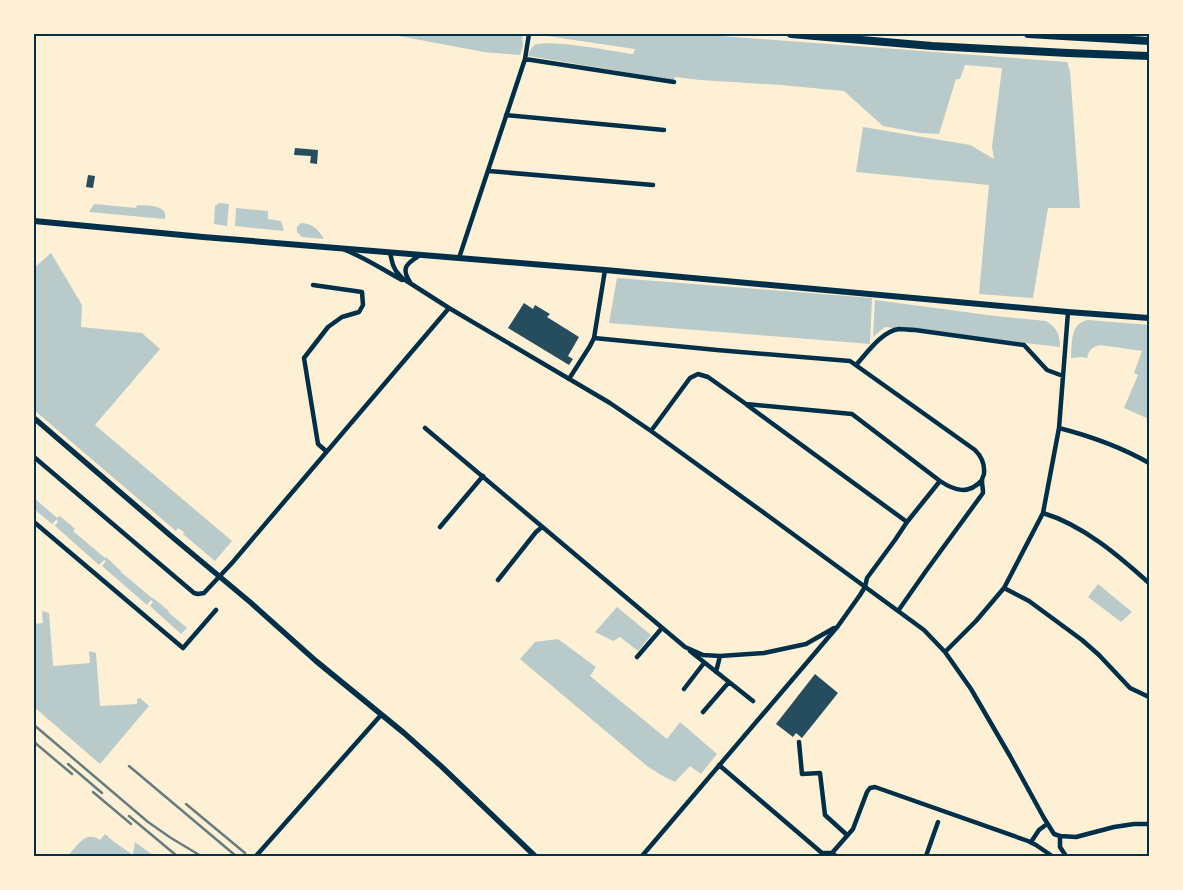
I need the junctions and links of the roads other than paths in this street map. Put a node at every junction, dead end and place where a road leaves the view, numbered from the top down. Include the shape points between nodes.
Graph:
1 (529, 34) edge
2 (790, 34) edge
3 (1028, 34) edge
4 (1149, 41) edge
5 (1149, 56) edge
6 (525, 59) junction
7 (674, 82) dead end
8 (506, 116) junction
9 (664, 130) dead end
10 (488, 171) junction
11 (653, 185) dead end
12 (34, 220) edge
13 (339, 248) junction
14 (390, 253) junction
15 (420, 255) junction
16 (459, 258) junction
17 (605, 270) junction
18 (412, 285) junction
19 (313, 286) dead end
20 (449, 308) junction
21 (1068, 312) junction
22 (1149, 318) edge
23 (594, 338) junction
24 (856, 365) junction
25 (1063, 376) junction
26 (569, 379) junction
27 (746, 404) junction
28 (34, 418) edge
29 (425, 428) dead end
30 (1059, 428) junction
31 (651, 431) junction
32 (326, 451) junction
33 (34, 457) edge
34 (1149, 462) edge
35 (483, 476) junction
36 (982, 480) junction
37 (940, 481) junction
38 (1043, 513) junction
39 (34, 522) edge
40 (907, 522) junction
41 (440, 527) dead end
42 (542, 527) junction
43 (220, 576) junction
44 (498, 580) dead end
45 (1149, 583) edge
46 (865, 587) junction
47 (1004, 588) junction
48 (216, 610) dead end
49 (898, 611) junction
50 (838, 626) junction
51 (662, 628) junction
52 (685, 647) junction
53 (945, 652) junction
54 (720, 656) junction
55 (637, 657) dead end
56 (704, 663) junction
57 (716, 672) junction
58 (729, 682) junction
59 (684, 689) dead end
60 (1149, 697) edge
61 (753, 702) dead end
62 (703, 712) dead end
63 (381, 715) junction
64 (799, 742) dead end
65 (719, 765) junction
66 (938, 822) dead end
67 (1047, 824) junction
68 (1149, 824) edge
69 (847, 835) junction
70 (1060, 836) junction
71 (1031, 842) junction
72 (834, 854) edge
73 (256, 856) edge
74 (535, 856) edge
75 (642, 856) edge
76 (926, 856) edge
77 (1052, 856) edge
78 (1066, 856) edge

1 - 6 street
2 - 5 highway via 932,46
3 - 4 highway
6 - 7 street
6 - 8 street
8 - 9 street
8 - 10 street
10 - 11 street
10 - 16 street
12 - 13 main road
13 - 14 main road
13 - 18 street via 369,260
14 - 15 main road
14 - 18 street via 396,271
15 - 16 main road
15 - 18 street via 406,266 405,274
16 - 17 main road
17 - 21 main road
17 - 23 street
18 - 20 street
19 - 32 street via 362,292 363,306 359,312 342,317 328,328 304,358 318,444
20 - 26 street
20 - 32 street
21 - 22 main road
21 - 25 street
23 - 24 street via 850,361
23 - 26 street
24 - 25 street via 889,332 899,329 1024,344 1047,370
24 - 36 street via 975,450 984,463
25 - 30 street
26 - 31 street
27 - 31 street via 708,377 698,374 690,378
27 - 37 street via 852,414
27 - 40 street
28 - 43 street
29 - 35 street
30 - 34 street via 1118,447
30 - 38 street
31 - 46 street
32 - 43 street
33 - 43 street via 194,593 206,592
35 - 41 street
35 - 42 street
36 - 37 street via 978,485 963,490
36 - 49 street via 983,493
37 - 40 street
38 - 45 street via 1084,531
38 - 47 street
39 - 48 street via 183,648
40 - 46 street via 867,578
42 - 44 street
42 - 51 street
43 - 63 street
46 - 49 street
46 - 50 street
47 - 53 street
47 - 60 street via 1029,601 1082,640 1130,688
49 - 53 street via 924,630
50 - 54 street via 806,644 764,653
50 - 65 street
51 - 52 street
51 - 55 street
52 - 54 street via 702,655
52 - 56 street
53 - 67 street via 971,689
54 - 57 street
56 - 57 street
56 - 59 street
57 - 58 street
58 - 61 street
58 - 62 street
63 - 73 street
63 - 74 street via 441,766
64 - 69 street via 802,774 820,773 825,815
65 - 72 street via 822,854
65 - 75 street
66 - 76 street
67 - 70 street
67 - 71 street
68 - 70 street via 1114,827 1076,837
69 - 71 street via 853,829 867,792 875,787
69 - 72 street
70 - 78 street via 1060,847
71 - 77 street

